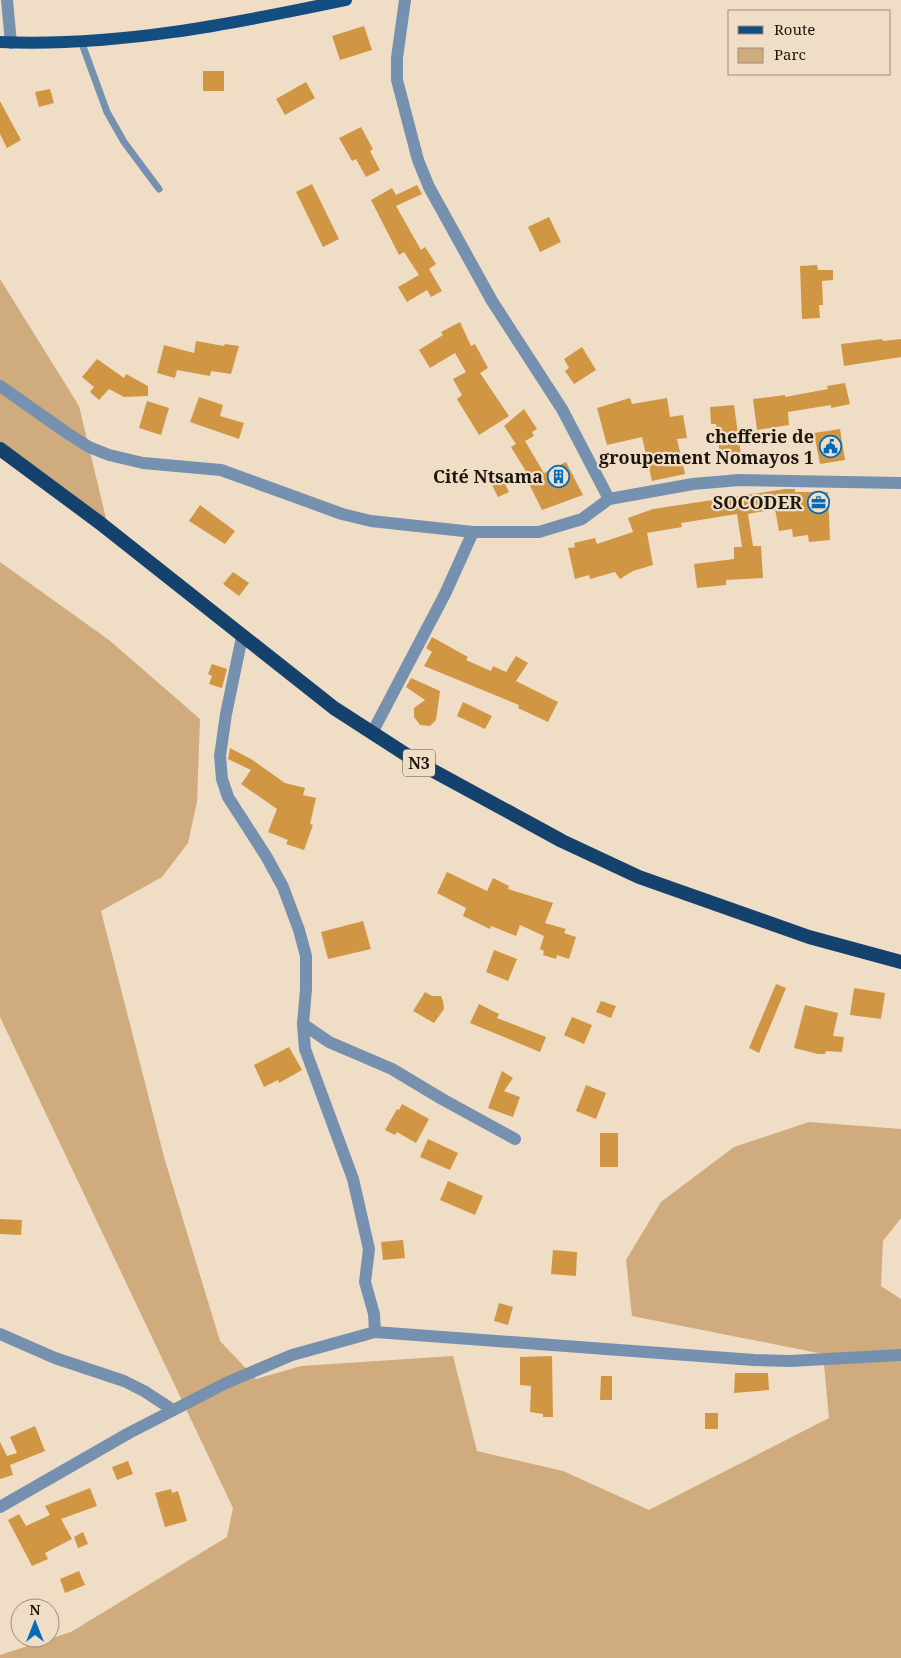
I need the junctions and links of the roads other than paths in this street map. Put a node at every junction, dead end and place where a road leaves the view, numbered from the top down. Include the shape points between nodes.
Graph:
1 (8, 0) edge
2 (346, 0) edge
3 (405, 0) edge
4 (81, 41) junction
5 (5, 43) edge
6 (159, 189) dead end
7 (0, 386) edge
8 (0, 449) edge
9 (901, 483) edge
10 (609, 499) junction
11 (473, 532) junction
12 (242, 637) junction
13 (372, 733) junction
14 (901, 962) edge
15 (303, 1024) junction
16 (515, 1138) dead end
17 (375, 1332) junction
18 (0, 1334) edge
19 (901, 1355) edge
20 (174, 1410) junction
21 (0, 1507) edge

1 - 5 street
2 - 4 main road via 172,34
3 - 10 street via 396,58 397,80 422,169 492,301 562,409
4 - 5 main road
4 - 6 lane via 107,112 124,142
7 - 11 street via 66,433 109,455 143,463 221,470 342,514 371,521
8 - 12 highway, N3 via 100,523
9 - 10 street via 739,480 693,484
10 - 11 street via 582,519 539,532
11 - 13 street via 441,602
12 - 13 highway, N3
12 - 15 street via 220,756 222,779 228,797 283,887 299,930 306,956
13 - 14 highway, N3 via 490,803 639,877 809,937
15 - 16 street via 328,1042 392,1069
15 - 17 street via 305,1049 353,1179 368,1249 365,1282 374,1314
17 - 19 street via 754,1360
17 - 20 street via 292,1356 226,1383
18 - 20 street via 54,1358 124,1382
20 - 21 street

